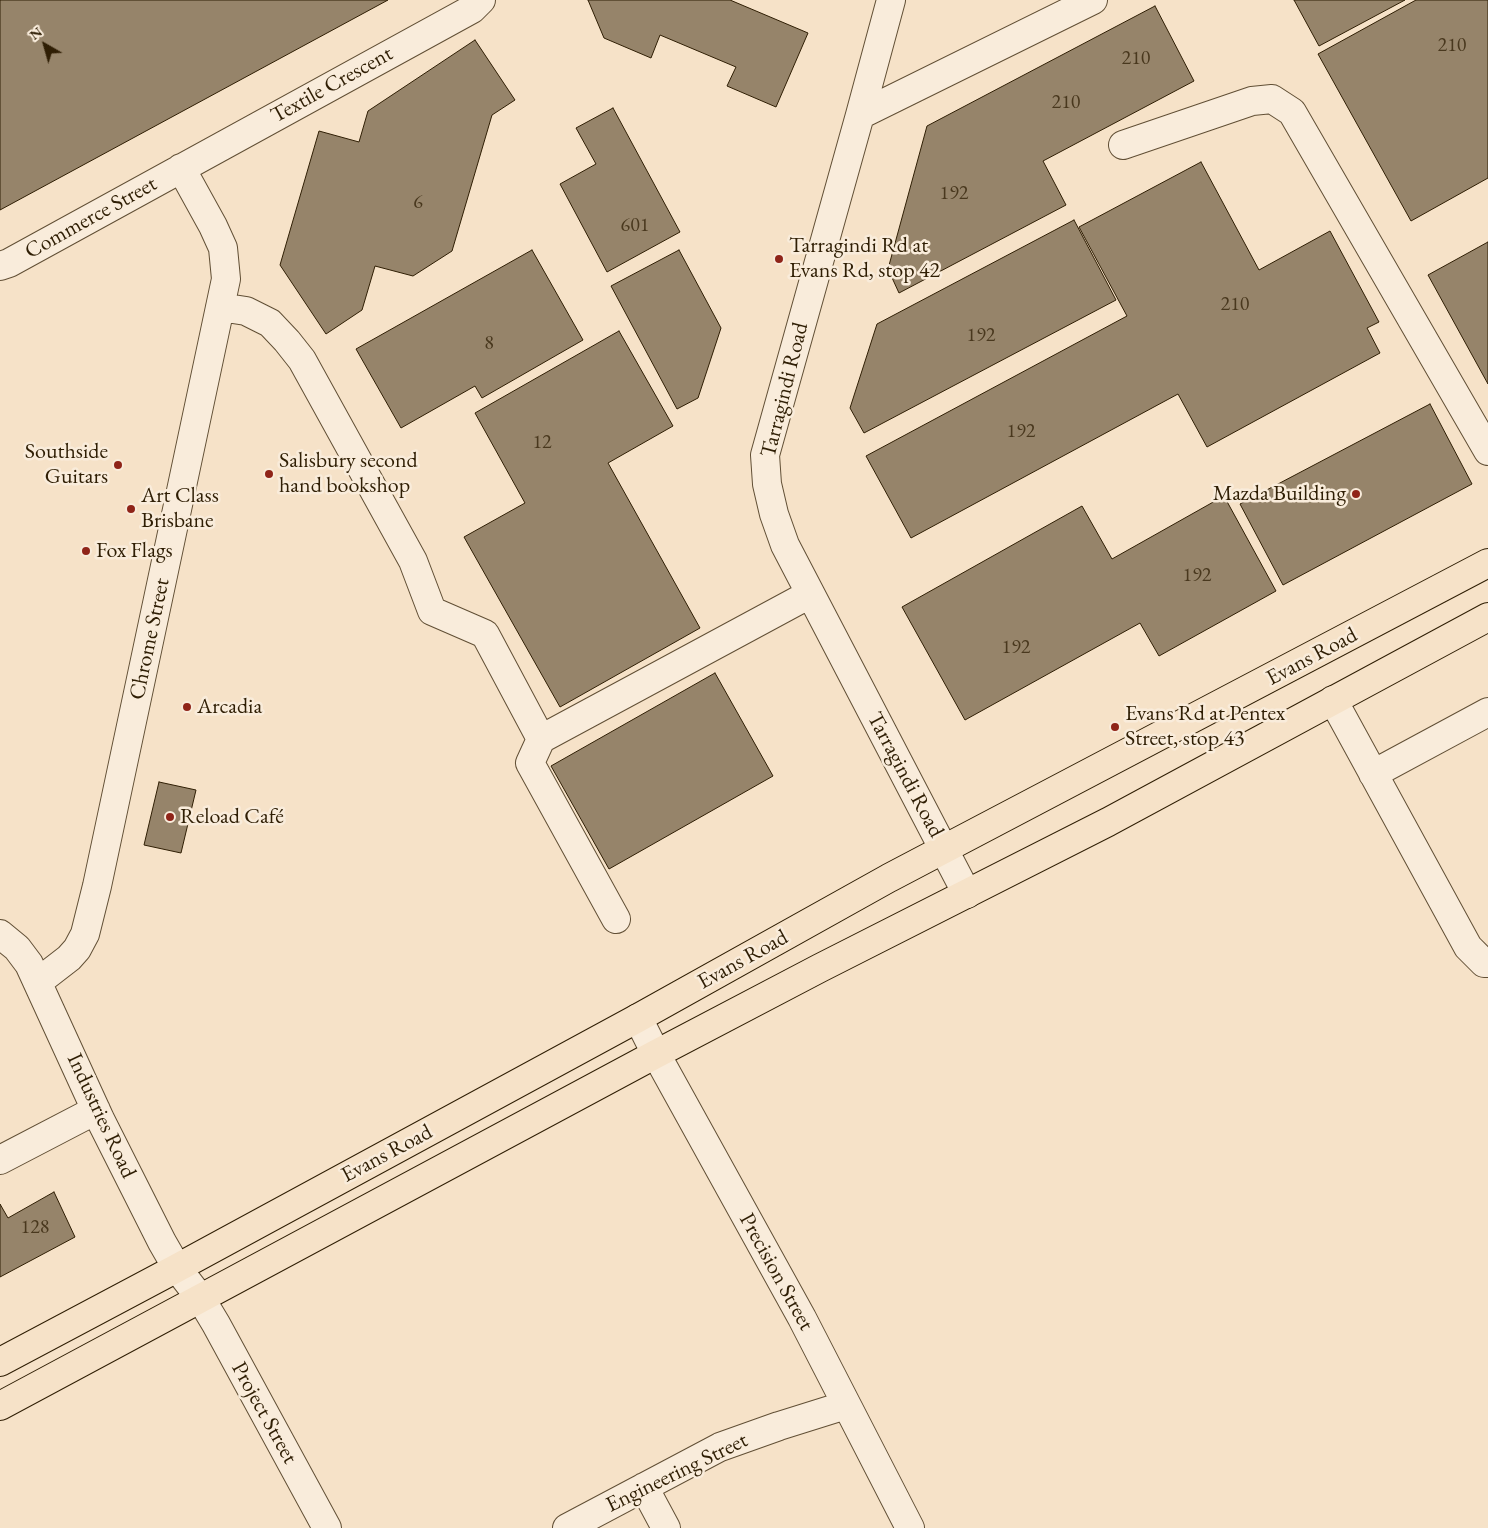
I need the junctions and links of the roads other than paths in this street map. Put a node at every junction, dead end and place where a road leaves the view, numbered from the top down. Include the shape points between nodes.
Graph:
1 (481, 0) edge
2 (891, 0) edge
3 (1093, 0) edge
4 (860, 115) junction
5 (1124, 144) dead end
6 (181, 168) junction
7 (0, 266) edge
8 (220, 307) junction
9 (1488, 451) edge
10 (1488, 563) edge
11 (810, 594) junction
12 (1488, 617) edge
13 (1333, 700) junction
14 (1488, 712) edge
15 (541, 739) junction
16 (1373, 774) junction
17 (944, 849) junction
18 (968, 894) junction
19 (616, 919) dead end
20 (0, 934) edge
21 (1488, 964) edge
22 (38, 982) junction
23 (638, 1018) junction
24 (656, 1054) junction
25 (96, 1110) junction
26 (0, 1160) edge
27 (177, 1268) junction
28 (201, 1299) junction
29 (0, 1362) edge
30 (846, 1405) junction
31 (0, 1406) edge
32 (644, 1487) junction
33 (327, 1528) edge
34 (567, 1528) edge
35 (666, 1528) edge
36 (910, 1528) edge

1 - 6 street, Textile Crescent via 472,9
2 - 4 street, Tarragindi Road
3 - 4 street
4 - 11 street, Tarragindi Road via 765,455 774,514 785,545
5 - 9 street via 1252,101 1272,99 1292,112
6 - 7 street, Commerce Street
6 - 8 street, Chrome Street via 223,248 226,279
8 - 15 street via 246,311 270,323 288,340 413,561 432,611 485,634
8 - 22 street, Chrome Street via 85,934 69,958
10 - 17 main road, Evans Road
11 - 15 street
11 - 17 street, Tarragindi Road
12 - 13 main road, Evans Road
13 - 16 street
13 - 18 main road, Evans Road
14 - 16 street
15 - 19 street via 530,763
16 - 21 street via 1468,947
17 - 18 street, Tarragindi Road
17 - 23 main road, Evans Road
18 - 24 main road, Evans Road
20 - 22 street, Industries Road via 17,948
22 - 25 street, Industries Road
23 - 24 street, Precision Street
23 - 27 main road, Evans Road
24 - 28 main road, Evans Road
24 - 30 street, Precision Street via 802,1318
25 - 26 street
25 - 27 street, Industries Road
27 - 28 street, Industries Road
27 - 29 main road, Evans Road
28 - 31 main road, Evans Road
28 - 33 street, Project Street
30 - 32 street, Engineering Street via 720,1447
30 - 36 street, Precision Street
32 - 34 street, Engineering Street
32 - 35 street

